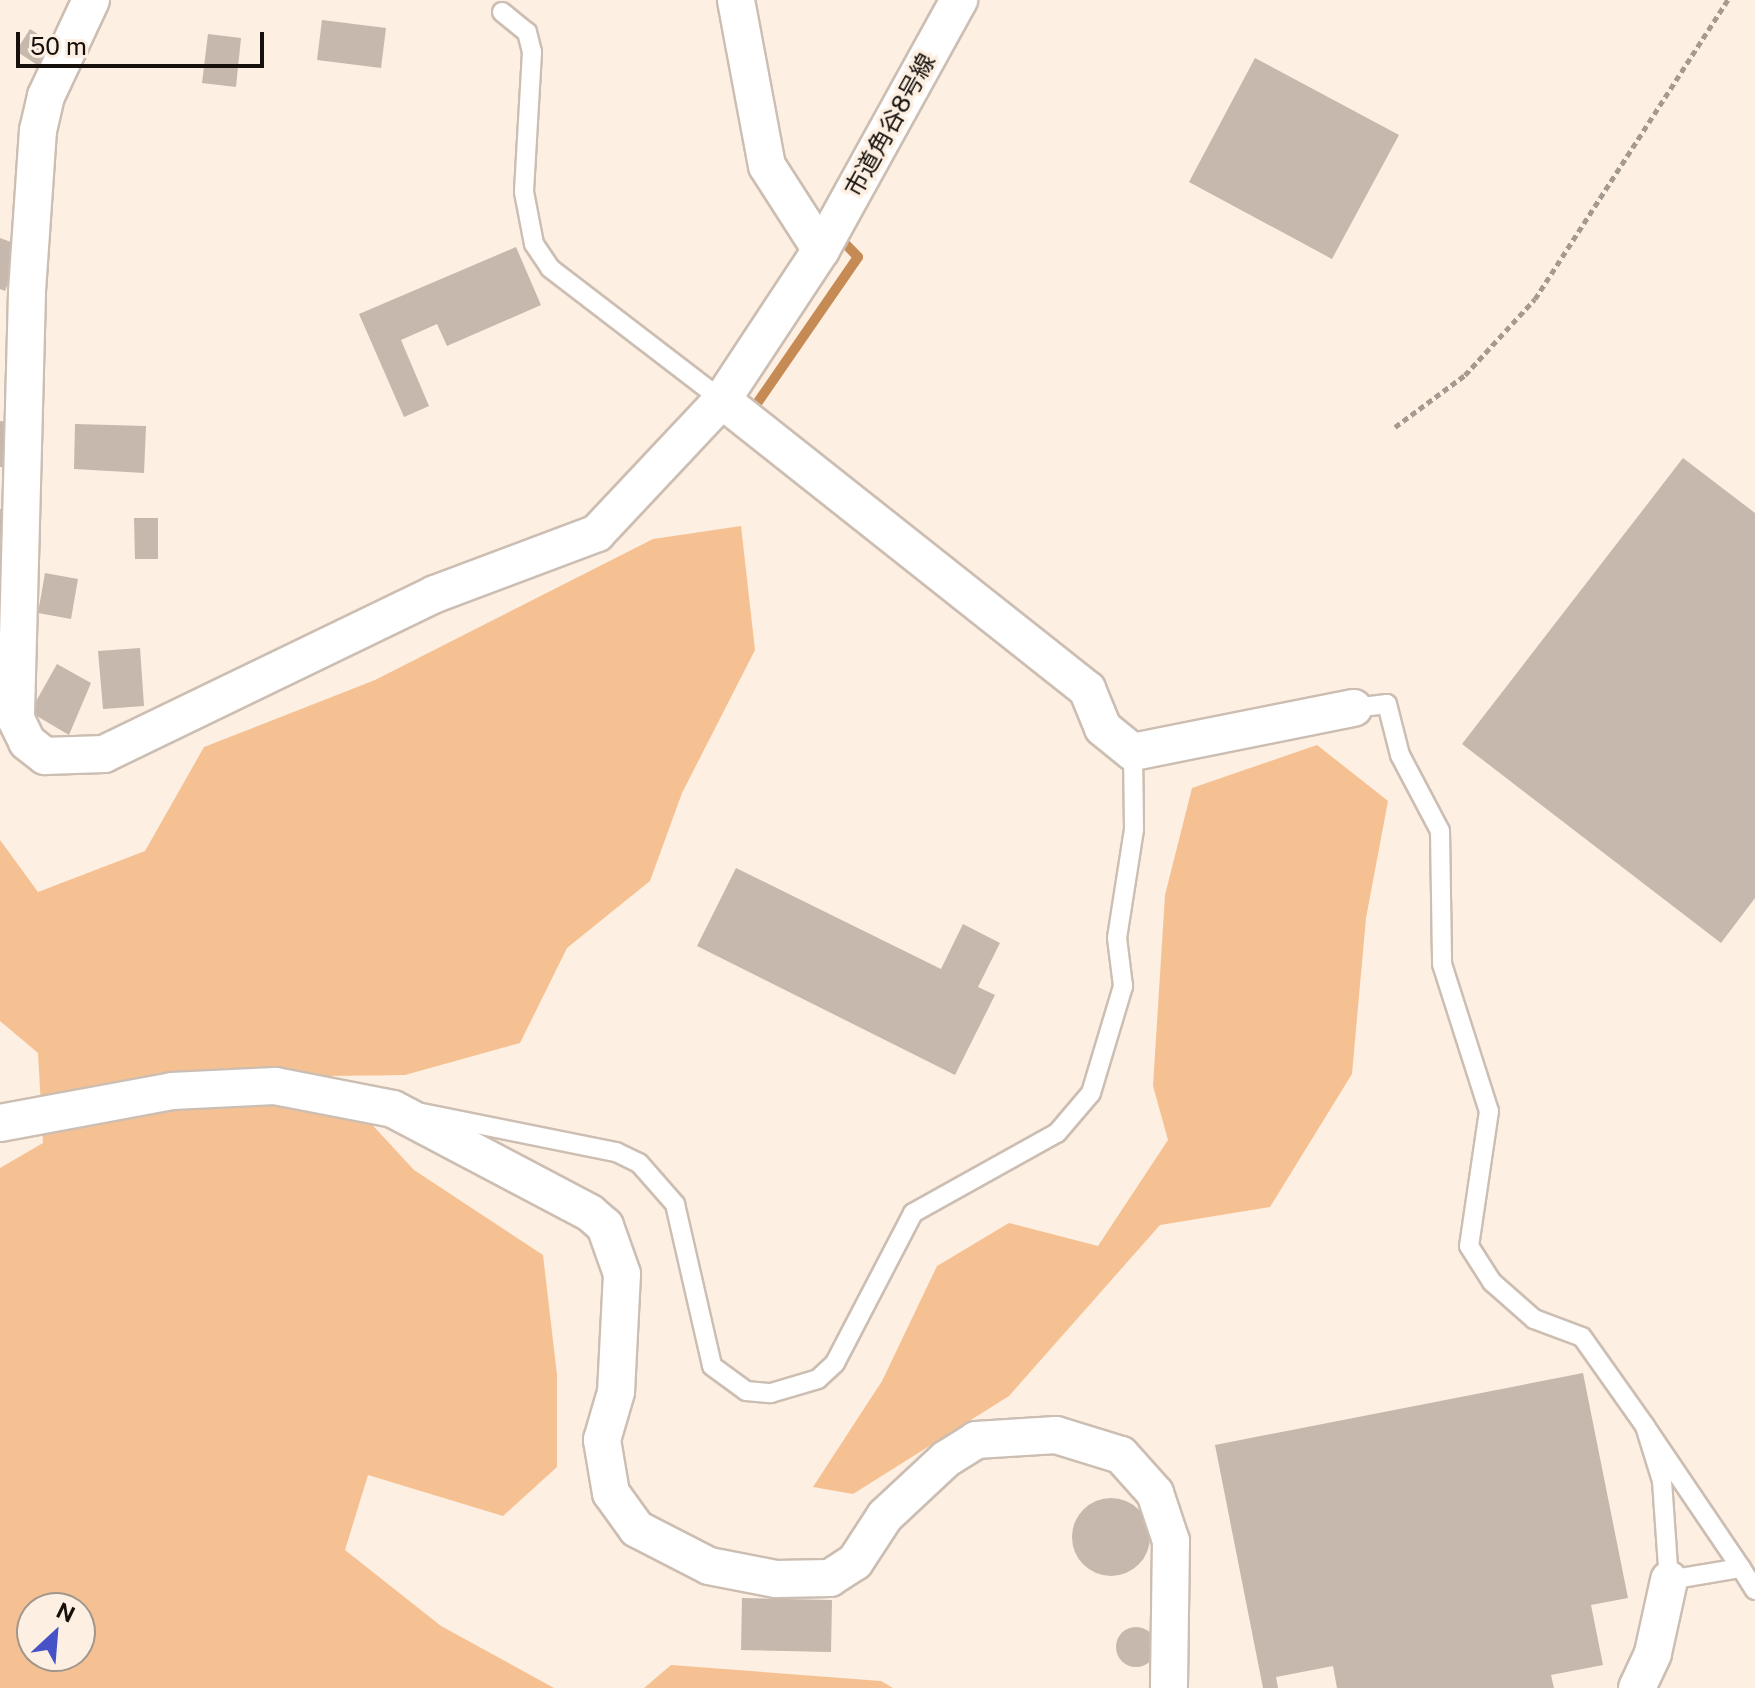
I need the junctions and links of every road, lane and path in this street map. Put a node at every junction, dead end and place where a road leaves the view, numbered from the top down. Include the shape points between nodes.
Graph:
1 (91, 0) edge
2 (736, 0) edge
3 (959, 0) edge
4 (1728, 0) edge
5 (502, 12) dead end
6 (821, 250) junction
7 (722, 400) junction
8 (1395, 427) dead end
9 (12, 558) edge
10 (1354, 708) joint
11 (1133, 752) junction
12 (393, 1109) junction
13 (0, 1123) edge
14 (1645, 1426) junction
15 (1741, 1568) junction
16 (1669, 1580) junction
17 (1755, 1590) edge
18 (1169, 1688) edge
19 (1637, 1688) edge

1 - 9 street via 46,96 38,130
2 - 6 street via 767,166
3 - 6 street, 市道角谷8号線
4 - 8 path via 1535,299 1465,375
5 - 7 lane via 527,32 532,52 524,192 534,244 550,268
6 - 7 street, 市道角谷8号線
7 - 9 street, 市道角谷8号線 via 597,533 435,594 104,754 45,756 27,742 16,719
7 - 11 street via 1087,689 1103,728
10 - 11 street
10 - 14 lane via 1387,704 1400,755 1440,831 1442,964 1489,1111 1469,1246 1492,1282 1534,1319 1582,1337
11 - 12 lane via 1134,830 1117,938 1123,986 1091,1093 1057,1133 913,1213 835,1363 818,1379 771,1393 746,1391 712,1366 675,1204 639,1163 556,1139
12 - 13 street via 275,1086 172,1091
12 - 18 street via 605,1226 622,1274 620,1355 602,1462 611,1493 637,1529 709,1566 776,1579 830,1578 855,1562 885,1516 946,1459 976,1440 1008,1434 1093,1443 1143,1474 1171,1541
14 - 15 lane
14 - 16 lane via 1662,1481
15 - 16 lane
15 - 17 lane
16 - 19 street via 1660,1629

